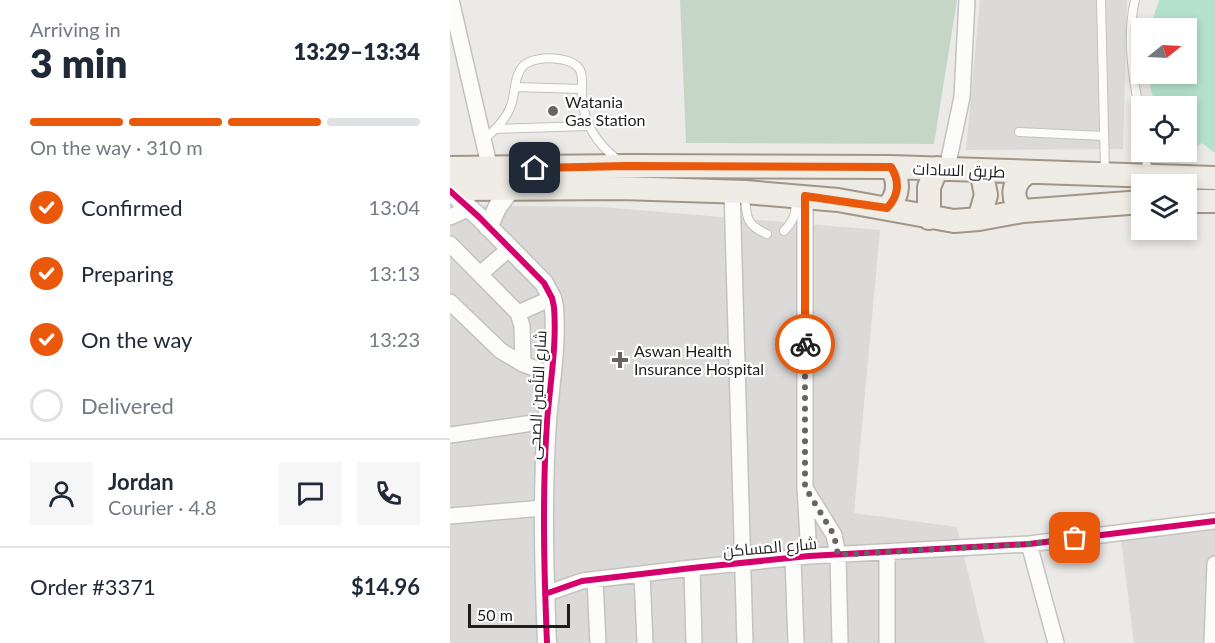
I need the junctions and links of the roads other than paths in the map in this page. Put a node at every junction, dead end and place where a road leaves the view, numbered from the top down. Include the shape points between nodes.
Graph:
1 (451, 0) edge
2 (967, 0) edge
3 (1101, 0) edge
4 (1135, 0) edge
5 (515, 87) junction
6 (582, 89) junction
7 (1138, 96) edge
8 (589, 126) junction
9 (496, 129) junction
10 (1019, 132) dead end
11 (1104, 136) junction
12 (483, 140) junction
13 (627, 166) junction
14 (891, 167) junction
15 (450, 168) edge
16 (942, 168) junction
17 (490, 169) junction
18 (981, 170) junction
19 (1027, 173) junction
20 (1105, 175) junction
21 (1131, 176) edge
22 (1197, 177) edge
23 (1215, 178) edge
24 (512, 188) junction
25 (450, 190) edge
26 (739, 192) junction
27 (801, 196) junction
28 (1197, 201) edge
29 (1215, 201) edge
30 (1131, 203) edge
31 (470, 208) junction
32 (887, 208) junction
33 (1023, 211) junction
34 (450, 217) edge
35 (928, 218) junction
36 (979, 219) junction
37 (488, 226) junction
38 (784, 231) dead end
39 (767, 234) dead end
40 (450, 243) edge
41 (509, 249) junction
42 (480, 274) junction
43 (552, 298) junction
44 (450, 302) edge
45 (518, 313) junction
46 (523, 364) junction
47 (553, 375) junction
48 (547, 421) junction
49 (450, 435) edge
50 (805, 487) junction
51 (543, 508) junction
52 (450, 516) edge
53 (1215, 521) edge
54 (1029, 544) junction
55 (887, 552) junction
56 (838, 555) junction
57 (801, 557) junction
58 (743, 563) junction
59 (1215, 564) edge
60 (692, 568) junction
61 (642, 574) junction
62 (595, 580) junction
63 (545, 594) junction
64 (547, 643) edge
65 (598, 643) edge
66 (645, 643) edge
67 (694, 643) edge
68 (745, 643) edge
69 (796, 643) edge
70 (840, 643) edge
71 (887, 643) edge
72 (1056, 643) edge
73 (1212, 643) edge

1 - 12 street
2 - 16 street via 962,97
3 - 11 lane
4 - 7 lane via 1131,50
5 - 6 lane
5 - 6 lane via 520,70 538,59 576,65
5 - 9 lane via 510,108
6 - 8 lane
8 - 9 lane
8 - 13 lane via 601,145
9 - 12 lane
10 - 11 lane
11 - 20 lane
12 - 17 street
13 - 14 main road, طريق السادات
13 - 17 main road, طريق السادات
14 - 16 main road, طريق السادات
14 - 32 main road via 898,185
15 - 17 main road, طريق السادات
16 - 18 main road, طريق السادات
16 - 35 main road via 929,187
18 - 19 main road, طريق السادات
18 - 36 main road via 986,195
19 - 20 main road, طريق السادات
19 - 33 main road via 1014,188 1015,201
20 - 21 main road, طريق السادات
22 - 23 main road, طريق السادات
24 - 25 main road
24 - 26 main road
24 - 37 street
25 - 31 street
26 - 27 main road
26 - 39 lane via 749,222
26 - 58 street
27 - 32 main road
27 - 38 lane via 792,224
27 - 50 street
28 - 29 main road
30 - 33 main road
31 - 34 street
31 - 37 street
32 - 35 main road
33 - 36 main road
35 - 36 main road
37 - 41 street
40 - 42 street
41 - 42 street
41 - 43 street via 544,283
42 - 45 street
43 - 45 street
43 - 47 street, شارع التأمين الصحى
44 - 46 street via 501,351
45 - 46 street
46 - 47 street
47 - 48 street, شارع التأمين الصحى
48 - 49 street
48 - 51 street, شارع التأمين الصحى
50 - 56 street via 834,535
50 - 57 street
51 - 52 street
51 - 63 street, شارع التأمين الصحى
53 - 54 street, شارع المساكن
54 - 55 street, شارع المساكن
54 - 72 street
55 - 56 street, شارع المساكن
55 - 71 street
56 - 57 street, شارع المساكن
56 - 70 street
57 - 58 street, شارع المساكن
57 - 69 street
58 - 60 street, شارع المساكن
58 - 68 street
59 - 73 street
60 - 61 street, شارع المساكن
60 - 67 street
61 - 62 street, شارع المساكن
61 - 66 street
62 - 63 street, شارع المساكن via 569,584
62 - 65 street
63 - 64 street, شارع التأمين الصحى

